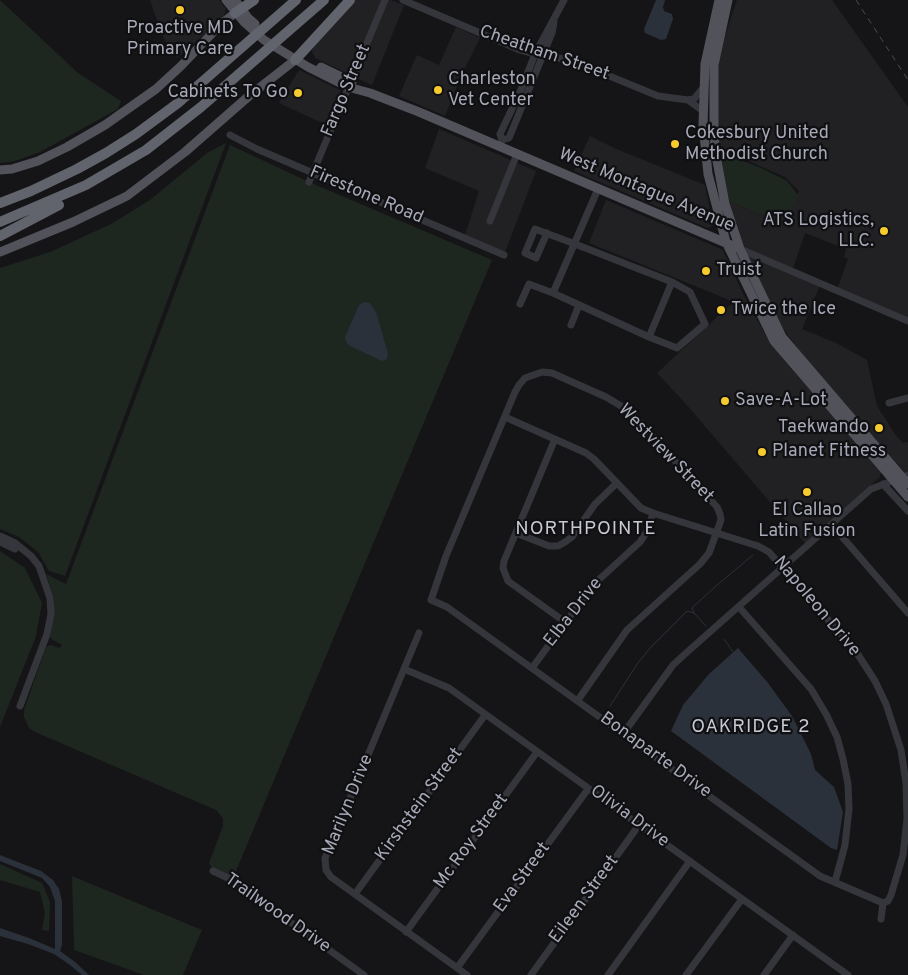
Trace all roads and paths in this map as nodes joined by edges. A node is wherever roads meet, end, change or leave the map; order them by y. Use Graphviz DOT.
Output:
graph roads {
  1 [pos="226,0"];
  2 [pos="254,0"];
  3 [pos="296,0"];
  4 [pos="324,0"];
  5 [pos="350,0"];
  6 [pos="385,0"];
  7 [pos="403,0"];
  8 [pos="564,0"];
  9 [pos="719,0"];
  10 [pos="728,0"];
  11 [pos="237,7"];
  12 [pos="539,55"];
  13 [pos="297,58"];
  14 [pos="350,84"];
  15 [pos="703,88"];
  16 [pos="688,100"];
  17 [pos="703,110"];
  18 [pos="230,135"];
  19 [pos="501,143"];
  20 [pos="152,145"];
  21 [pos="518,154"];
  22 [pos="0,170"];
  23 [pos="312,172"];
  24 [pos="309,182"];
  25 [pos="598,189"];
  26 [pos="0,203"];
  27 [pos="490,221"];
  28 [pos="0,222"];
  29 [pos="547,233"];
  30 [pos="0,236"];
  31 [pos="726,242"];
  32 [pos="575,244"];
  33 [pos="740,249"];
  34 [pos="0,252"];
  35 [pos="504,255"];
  36 [pos="672,282"];
  37 [pos="552,293"];
  38 [pos="520,304"];
  39 [pos="579,305"];
  40 [pos="908,321"];
  41 [pos="571,325"];
  42 [pos="649,337"];
  43 [pos="908,398"];
  44 [pos="888,403"];
  45 [pos="505,417"];
  46 [pos="555,438"];
  47 [pos="903,479"];
  48 [pos="617,483"];
  49 [pos="883,484"];
  50 [pos="908,498"];
  51 [pos="908,512"];
  52 [pos="653,513"];
  53 [pos="832,525"];
  54 [pos="516,533"];
  55 [pos="717,533"];
  56 [pos="0,536"];
  57 [pos="0,542"];
  58 [pos="38,568"];
  59 [pos="783,568"];
  60 [pos="431,600"];
  61 [pos="740,607"];
  62 [pos="908,614"];
  63 [pos="565,622"];
  64 [pos="419,633"];
  65 [pos="532,668"];
  66 [pos="404,669"];
  67 [pos="578,700"];
  68 [pos="20,706"];
  69 [pos="485,715"];
  70 [pos="623,734"];
  71 [pos="905,749"];
  72 [pos="538,752"];
  73 [pos="588,788"];
  74 [pos="639,825"];
  75 [pos="690,861"];
  76 [pos="213,871"];
  77 [pos="835,882"];
  78 [pos="355,894"];
  79 [pos="742,899"];
  80 [pos="884,903"];
  81 [pos="881,919"];
  82 [pos="406,932"];
  83 [pos="793,935"];
  84 [pos="457,968"];
  85 [pos="844,974"];
  86 [pos="364,975"];
  87 [pos="467,975"];
  88 [pos="531,975"];
  89 [pos="608,975"];
  90 [pos="686,975"];
  91 [pos="764,975"];
  1 -- 11 [label="main road, West Montague Avenue"];
  2 -- 11 [label="highway"];
  3 -- 26 [label="highway"];
  4 -- 20 [label="highway"];
  5 -- 13 [label="highway"];
  6 -- 14 [label="street, Fargo Street"];
  7 -- 12 [label="street, Cheatham Street"];
  8 -- 12 [label="street"];
  9 -- 15 [label="main road"];
  10 -- 33 [label="main road"];
  11 -- 13 [label="main road, West Montague Avenue"];
  11 -- 22 [label="main road"];
  12 -- 16 [label="street, Cheatham Street"];
  12 -- 19 [label="street"];
  13 -- 14 [label="main road, West Montague Avenue"];
  13 -- 34 [label="main road"];
  14 -- 19 [label="main road, West Montague Avenue"];
  14 -- 23 [label="street, Fargo Street"];
  15 -- 16 [label="street"];
  15 -- 17 [label="main road"];
  16 -- 17 [label="street, Cheatham Street"];
  17 -- 31 [label="main road"];
  18 -- 23 [label="street, Firestone Road"];
  19 -- 21 [label="main road, West Montague Avenue"];
  20 -- 28 [label="highway"];
  20 -- 30 [label="highway"];
  21 -- 25 [label="main road, West Montague Avenue"];
  21 -- 27 [label="street"];
  23 -- 24 [label="street, Fargo Street"];
  23 -- 35 [label="street, Firestone Road"];
  25 -- 31 [label="main road, West Montague Avenue"];
  25 -- 32 [label="street"];
  29 -- 32 [label="street"];
  31 -- 33 [label="main road, West Montague Avenue"];
  31 -- 47 [label="main road"];
  32 -- 36 [label="street"];
  32 -- 37 [label="street"];
  33 -- 40 [label="street, West Montague Avenue"];
  33 -- 47 [label="main road"];
  36 -- 42 [label="street"];
  36 -- 42 [label="street"];
  37 -- 38 [label="street"];
  37 -- 39 [label="street"];
  39 -- 41 [label="street"];
  39 -- 42 [label="street"];
  43 -- 44 [label="street"];
  45 -- 46 [label="street, Napoleon Drive"];
  45 -- 55 [label="street, Westview Street"];
  45 -- 60 [label="street, Westview Street"];
  46 -- 48 [label="street, Napoleon Drive"];
  46 -- 54 [label="street"];
  47 -- 49 [label="street"];
  47 -- 50 [label="main road"];
  48 -- 52 [label="street, Napoleon Drive"];
  48 -- 54 [label="street"];
  49 -- 51 [label="street"];
  49 -- 53 [label="street"];
  52 -- 55 [label="street, Napoleon Drive"];
  52 -- 63 [label="street, Elba Drive"];
  53 -- 59 [label="street"];
  53 -- 62 [label="street"];
  54 -- 63 [label="street"];
  55 -- 59 [label="street, Napoleon Drive"];
  55 -- 67 [label="street, Westview Street"];
  56 -- 58 [label="street"];
  57 -- 58 [label="street"];
  58 -- 68 [label="street"];
  59 -- 61 [label="street"];
  59 -- 71 [label="street, Napoleon Drive"];
  60 -- 65 [label="street, Bonaparte Drive"];
  61 -- 70 [label="street"];
  61 -- 77 [label="street"];
  63 -- 65 [label="street, Elba Drive"];
  64 -- 66 [label="street, Marilyn Drive"];
  65 -- 67 [label="street, Bonaparte Drive"];
  66 -- 69 [label="street, Olivia Drive"];
  66 -- 78 [label="street, Marilyn Drive"];
  67 -- 70 [label="street, Bonaparte Drive"];
  69 -- 72 [label="street, Olivia Drive"];
  69 -- 78 [label="street, Kirshstein Street"];
  70 -- 77 [label="street, Bonaparte Drive"];
  71 -- 80 [label="street, Napoleon Drive"];
  72 -- 73 [label="street, Olivia Drive"];
  72 -- 82 [label="street, Mc Roy Street"];
  73 -- 74 [label="street, Olivia Drive"];
  73 -- 84 [label="street, Eva Street"];
  74 -- 75 [label="street, Olivia Drive"];
  74 -- 88 [label="street, Eileen Street"];
  75 -- 79 [label="street, Olivia Drive"];
  75 -- 89 [label="street"];
  76 -- 86 [label="street, Trailwood Drive"];
  77 -- 80 [label="street, Bonaparte Drive"];
  78 -- 82 [label="street, Marilyn Drive"];
  79 -- 83 [label="street, Olivia Drive"];
  79 -- 90 [label="street"];
  80 -- 81 [label="street, Napoleon Drive"];
  82 -- 84 [label="street, Marilyn Drive"];
  83 -- 85 [label="street, Olivia Drive"];
  83 -- 91 [label="street"];
  84 -- 87 [label="street, Marilyn Drive"];
}
